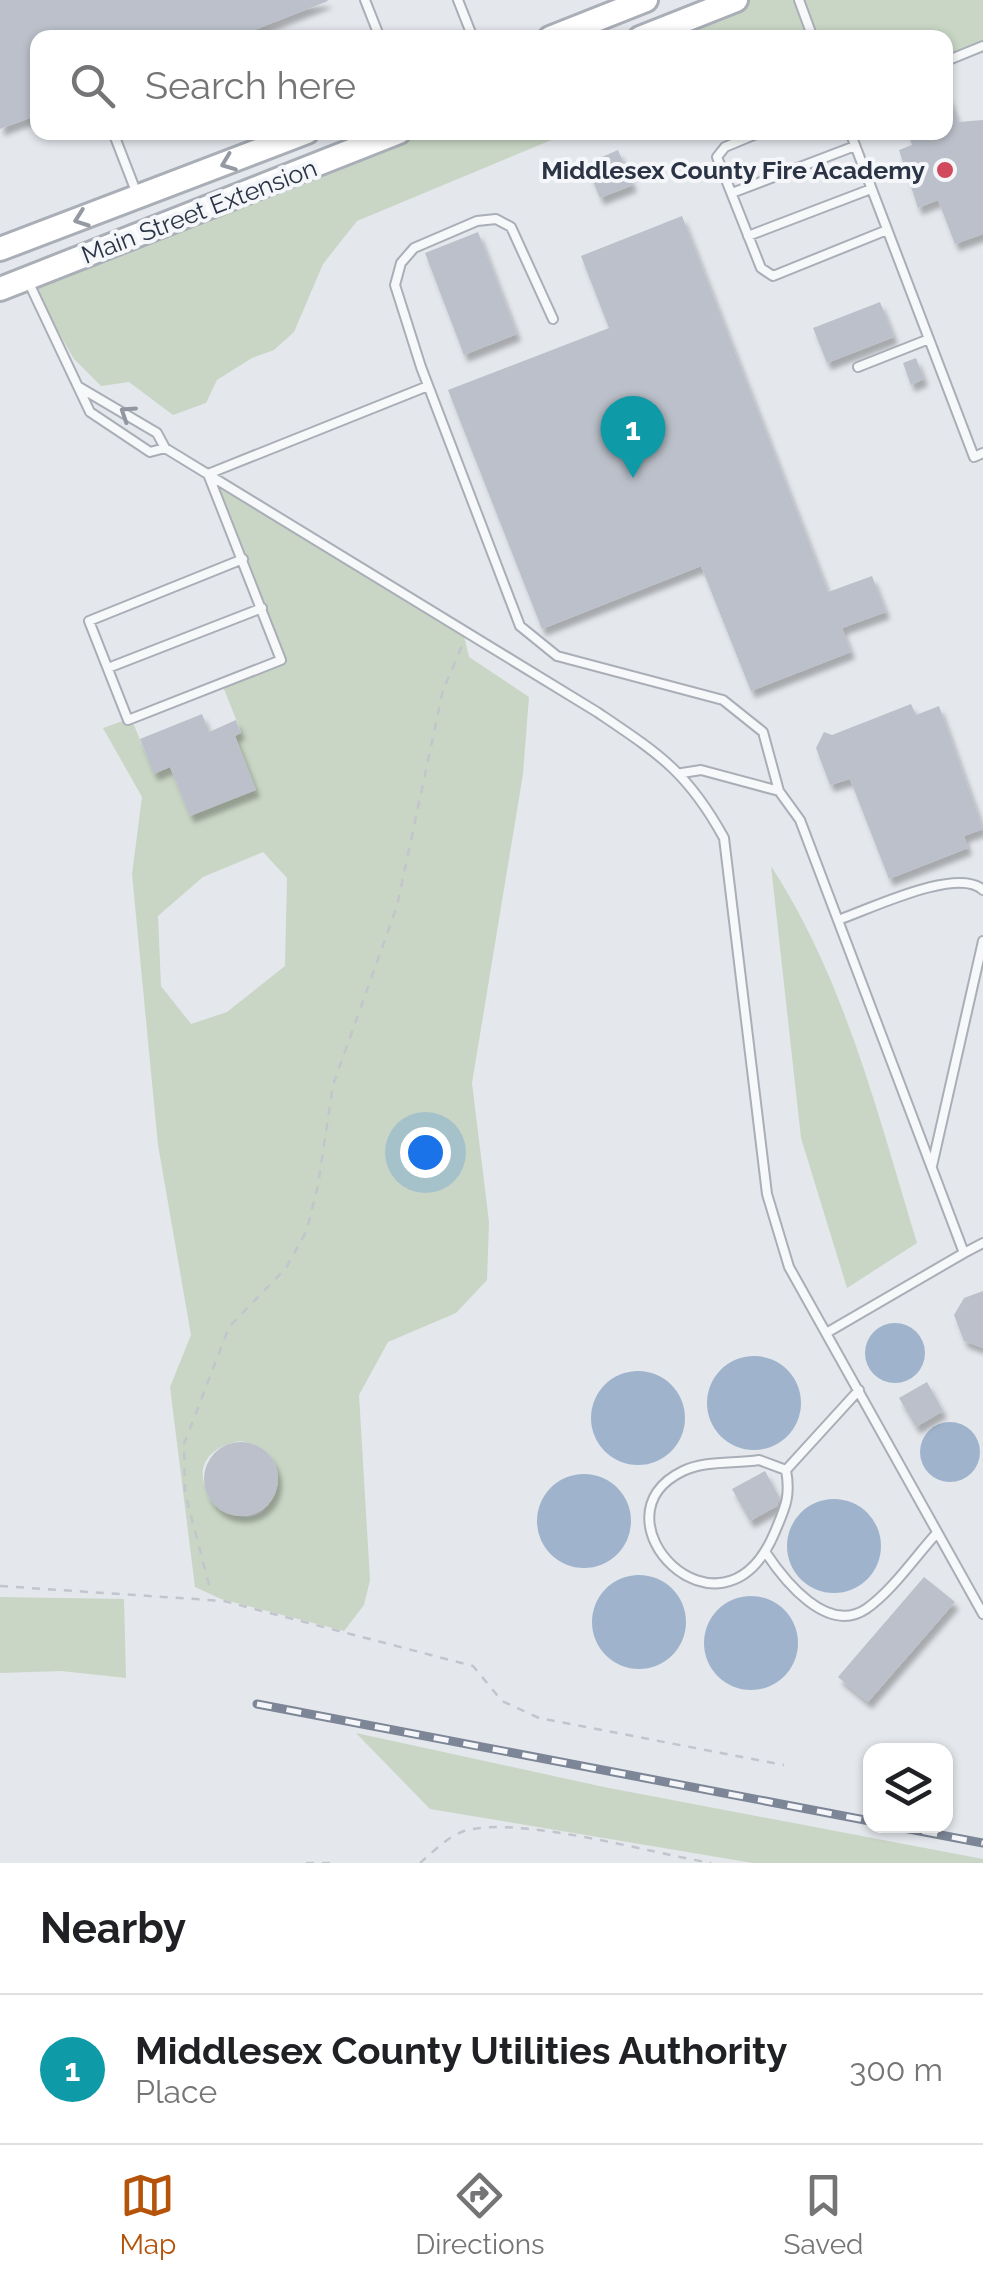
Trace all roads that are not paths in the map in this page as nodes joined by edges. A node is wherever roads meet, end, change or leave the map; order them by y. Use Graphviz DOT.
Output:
graph roads {
  1 [pos="365,0"];
  2 [pos="458,0"];
  3 [pos="646,0"];
  4 [pos="736,0"];
  5 [pos="798,0"];
  6 [pos="377,30"];
  7 [pos="470,30"];
  8 [pos="570,30"];
  9 [pos="660,30"];
  10 [pos="810,30"];
  11 [pos="983,46"];
  12 [pos="953,58"];
  13 [pos="117,140"];
  14 [pos="287,140"];
  15 [pos="379,140"];
  16 [pos="742,140"];
  17 [pos="853,140"];
  18 [pos="855,146"];
  19 [pos="872,188"];
  20 [pos="732,193"];
  21 [pos="138,198"];
  22 [pos="887,230"];
  23 [pos="748,236"];
  24 [pos="7,247"];
  25 [pos="27,278"];
  26 [pos="0,289"];
  27 [pos="553,320"];
  28 [pos="930,340"];
  29 [pos="858,367"];
  30 [pos="428,386"];
  31 [pos="79,388"];
  32 [pos="164,448"];
  33 [pos="979,455"];
  34 [pos="208,474"];
  35 [pos="243,559"];
  36 [pos="262,608"];
  37 [pos="108,668"];
  38 [pos="682,773"];
  39 [pos="779,792"];
  40 [pos="983,890"];
  41 [pos="838,920"];
  42 [pos="983,941"];
  43 [pos="932,1166"];
  44 [pos="983,1243"];
  45 [pos="964,1253"];
  46 [pos="828,1332"];
  47 [pos="859,1390"];
  48 [pos="786,1470"];
  49 [pos="936,1534"];
  50 [pos="766,1553"];
  51 [pos="983,1614"];
  1 -- 6 [label="lane"];
  2 -- 7 [label="lane"];
  3 -- 8 [label="main road"];
  4 -- 9 [label="main road"];
  5 -- 10 [label="lane"];
  11 -- 12 [label="lane"];
  13 -- 21 [label="lane"];
  14 -- 21 [label="main road, Main Street Extension, one-way"];
  15 -- 25 [label="main road, Main Street Extension"];
  16 -- 20 [label="lane"];
  17 -- 18 [label="lane"];
  18 -- 19 [label="lane"];
  18 -- 20 [label="lane"];
  19 -- 22 [label="lane"];
  19 -- 23 [label="lane"];
  20 -- 23 [label="lane"];
  21 -- 24 [label="main road, Main Street Extension, one-way"];
  22 -- 23 [label="lane"];
  22 -- 28 [label="lane"];
  24 -- 25 [label="main road"];
  25 -- 26 [label="main road, Main Street Extension"];
  25 -- 31 [label="lane"];
  27 -- 30 [label="lane"];
  28 -- 29 [label="lane"];
  28 -- 33 [label="lane"];
  30 -- 34 [label="lane"];
  30 -- 39 [label="lane"];
  32 -- 31 [label="lane, one-way"];
  31 -- 32 [label="lane"];
  32 -- 34 [label="lane"];
  34 -- 35 [label="lane"];
  34 -- 38 [label="lane"];
  35 -- 36 [label="lane"];
  35 -- 37 [label="lane"];
  36 -- 37 [label="lane"];
  36 -- 37 [label="lane"];
  38 -- 39 [label="lane"];
  38 -- 46 [label="lane"];
  39 -- 41 [label="lane"];
  40 -- 41 [label="lane"];
  41 -- 43 [label="lane"];
  42 -- 43 [label="lane"];
  43 -- 45 [label="lane"];
  44 -- 45 [label="lane"];
  45 -- 46 [label="lane"];
  46 -- 47 [label="lane"];
  47 -- 48 [label="lane"];
  47 -- 49 [label="lane"];
  48 -- 50 [label="lane"];
  48 -- 50 [label="lane"];
  49 -- 50 [label="lane"];
  49 -- 51 [label="lane"];
}
